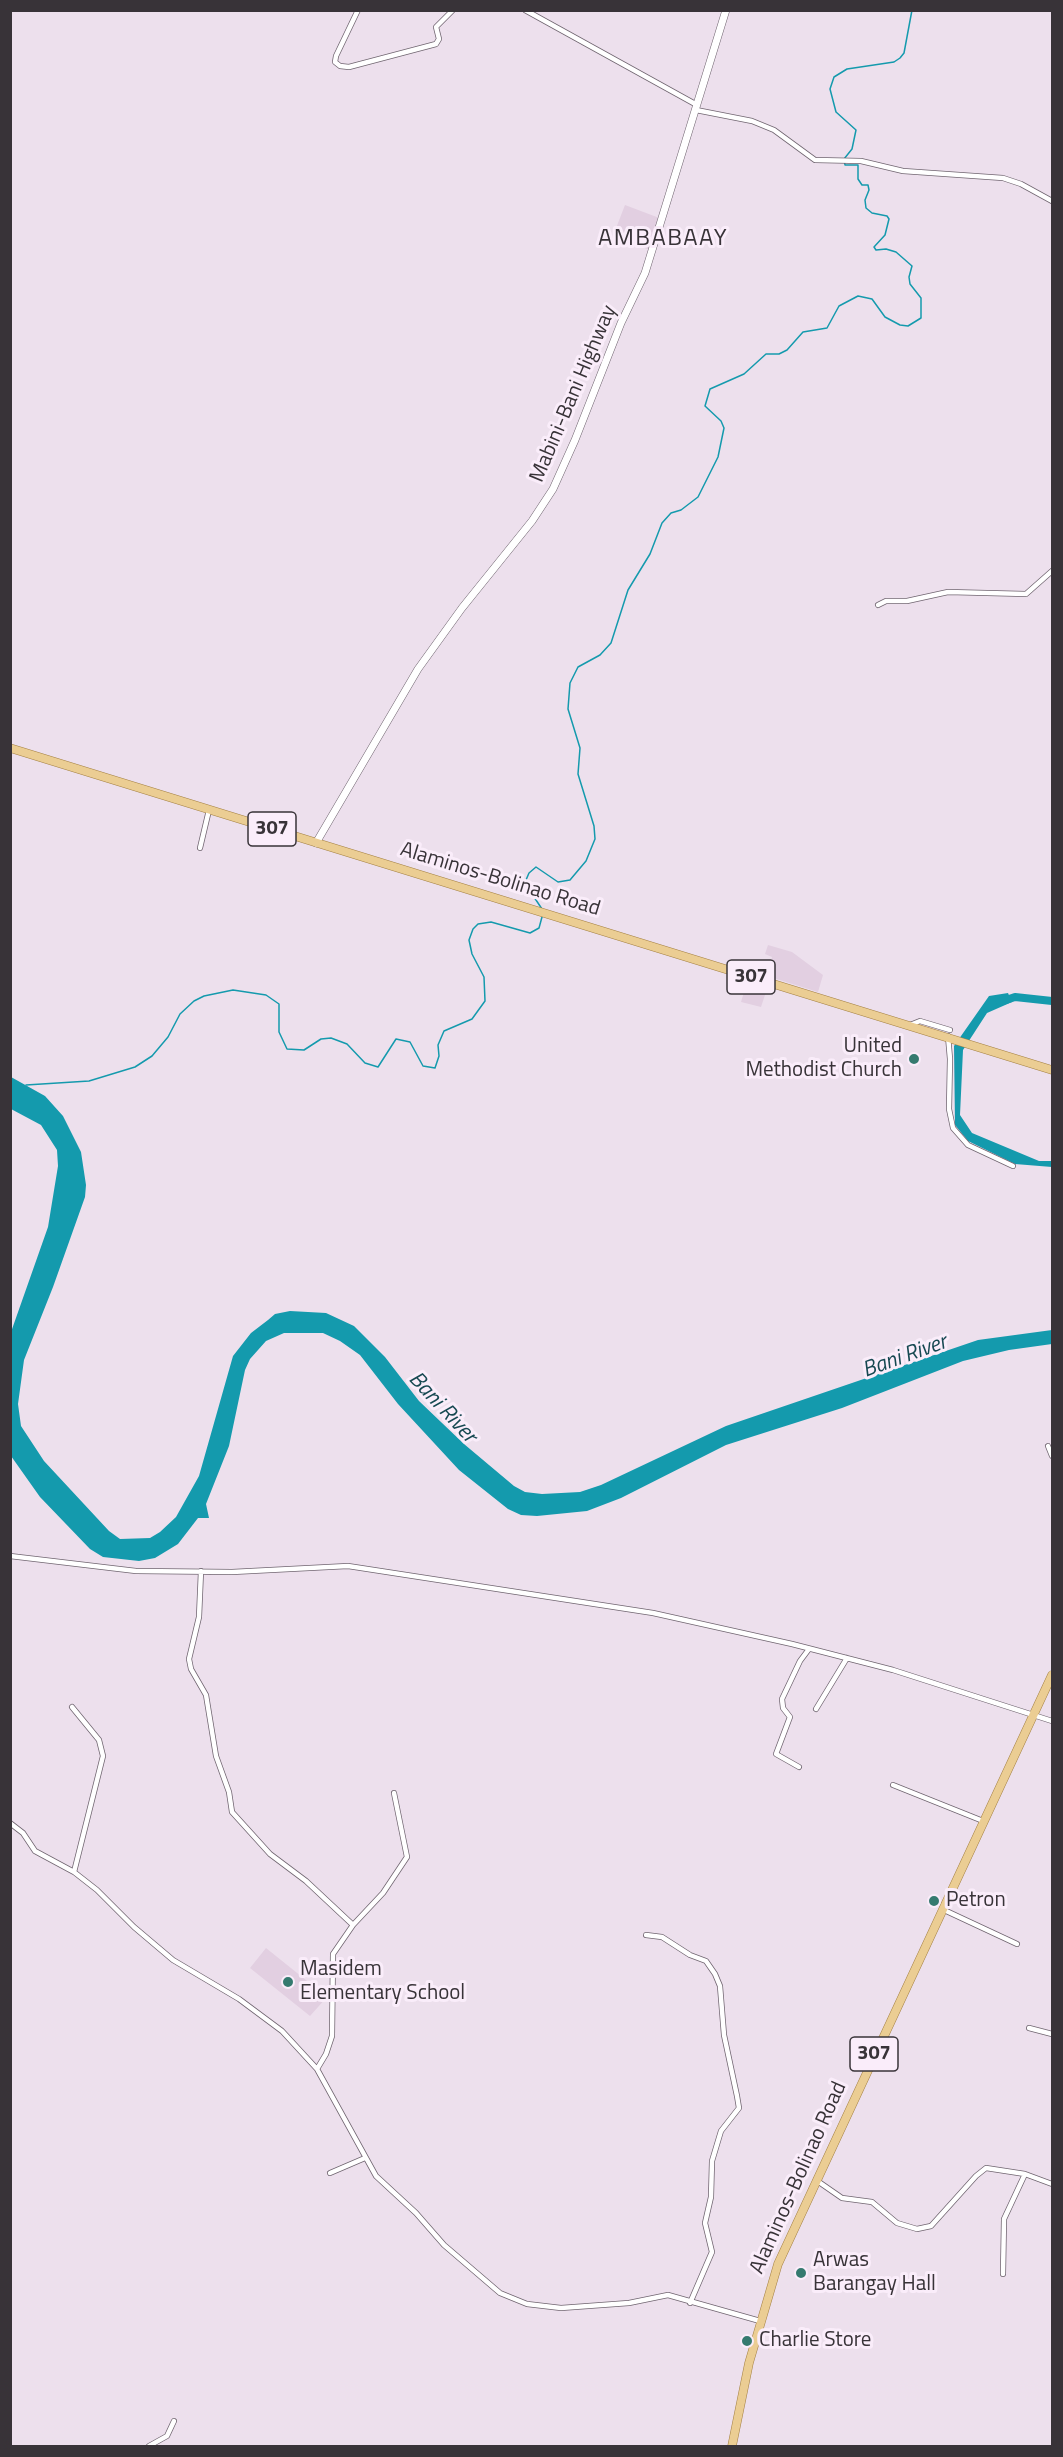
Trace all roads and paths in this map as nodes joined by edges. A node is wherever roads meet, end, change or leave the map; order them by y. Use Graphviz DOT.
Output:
graph roads {
  1 [pos="358,10"];
  2 [pos="453,10"];
  3 [pos="525,10"];
  4 [pos="726,10"];
  5 [pos="696,107"];
  6 [pos="1053,201"];
  7 [pos="1053,571"];
  8 [pos="878,605"];
  9 [pos="10,748"];
  10 [pos="209,809"];
  11 [pos="316,843"];
  12 [pos="200,848"];
  13 [pos="950,1034"];
  14 [pos="1053,1070"];
  15 [pos="1013,1166"];
  16 [pos="1048,1446"];
  17 [pos="1053,1456"];
  18 [pos="10,1556"];
  19 [pos="201,1570"];
  20 [pos="809,1649"];
  21 [pos="847,1658"];
  22 [pos="1053,1675"];
  23 [pos="72,1707"];
  24 [pos="816,1709"];
  25 [pos="1034,1715"];
  26 [pos="1053,1721"];
  27 [pos="799,1767"];
  28 [pos="893,1785"];
  29 [pos="394,1793"];
  30 [pos="983,1821"];
  31 [pos="10,1823"];
  32 [pos="74,1872"];
  33 [pos="942,1909"];
  34 [pos="353,1925"];
  35 [pos="646,1935"];
  36 [pos="1017,1944"];
  37 [pos="1029,2028"];
  38 [pos="1053,2034"];
  39 [pos="317,2069"];
  40 [pos="365,2158"];
  41 [pos="330,2173"];
  42 [pos="1024,2174"];
  43 [pos="816,2180"];
  44 [pos="1053,2184"];
  45 [pos="1003,2274"];
  46 [pos="690,2303"];
  47 [pos="760,2321"];
  48 [pos="174,2421"];
  49 [pos="149,2446"];
  50 [pos="732,2446"];
  1 -- 2 [label="street"];
  3 -- 5 [label="street"];
  4 -- 5 [label="main road, Mabini-Bani Highway"];
  5 -- 6 [label="street"];
  5 -- 11 [label="main road, Mabini-Bani Highway"];
  7 -- 8 [label="street"];
  9 -- 10 [label="main road, Alaminos-Bolinao Road / 307"];
  10 -- 11 [label="main road, Alaminos-Bolinao Road / 307"];
  10 -- 12 [label="street"];
  11 -- 13 [label="main road, Alaminos-Bolinao Road / 307"];
  13 -- 14 [label="main road, Alaminos-Bolinao Road / 307"];
  13 -- 15 [label="street"];
  16 -- 17 [label="street"];
  18 -- 19 [label="street"];
  19 -- 20 [label="street"];
  19 -- 34 [label="street"];
  20 -- 21 [label="street"];
  20 -- 27 [label="street"];
  21 -- 24 [label="street"];
  21 -- 25 [label="street"];
  22 -- 25 [label="main road, Alaminos-Bolinao Road / 307"];
  23 -- 32 [label="street"];
  25 -- 26 [label="street"];
  25 -- 30 [label="main road, Alaminos-Bolinao Road / 307"];
  28 -- 30 [label="street"];
  29 -- 34 [label="street"];
  30 -- 33 [label="main road, Alaminos-Bolinao Road / 307"];
  31 -- 32 [label="street"];
  32 -- 39 [label="street"];
  33 -- 36 [label="street"];
  33 -- 43 [label="main road, Alaminos-Bolinao Road / 307"];
  34 -- 39 [label="street"];
  35 -- 46 [label="street"];
  37 -- 38 [label="street"];
  39 -- 40 [label="street"];
  40 -- 41 [label="street"];
  40 -- 46 [label="street"];
  42 -- 43 [label="street"];
  42 -- 44 [label="street"];
  42 -- 45 [label="street"];
  43 -- 47 [label="main road, Alaminos-Bolinao Road / 307"];
  46 -- 47 [label="street"];
  47 -- 50 [label="main road, Alaminos-Bolinao Road / 307"];
  48 -- 49 [label="street"];
}
